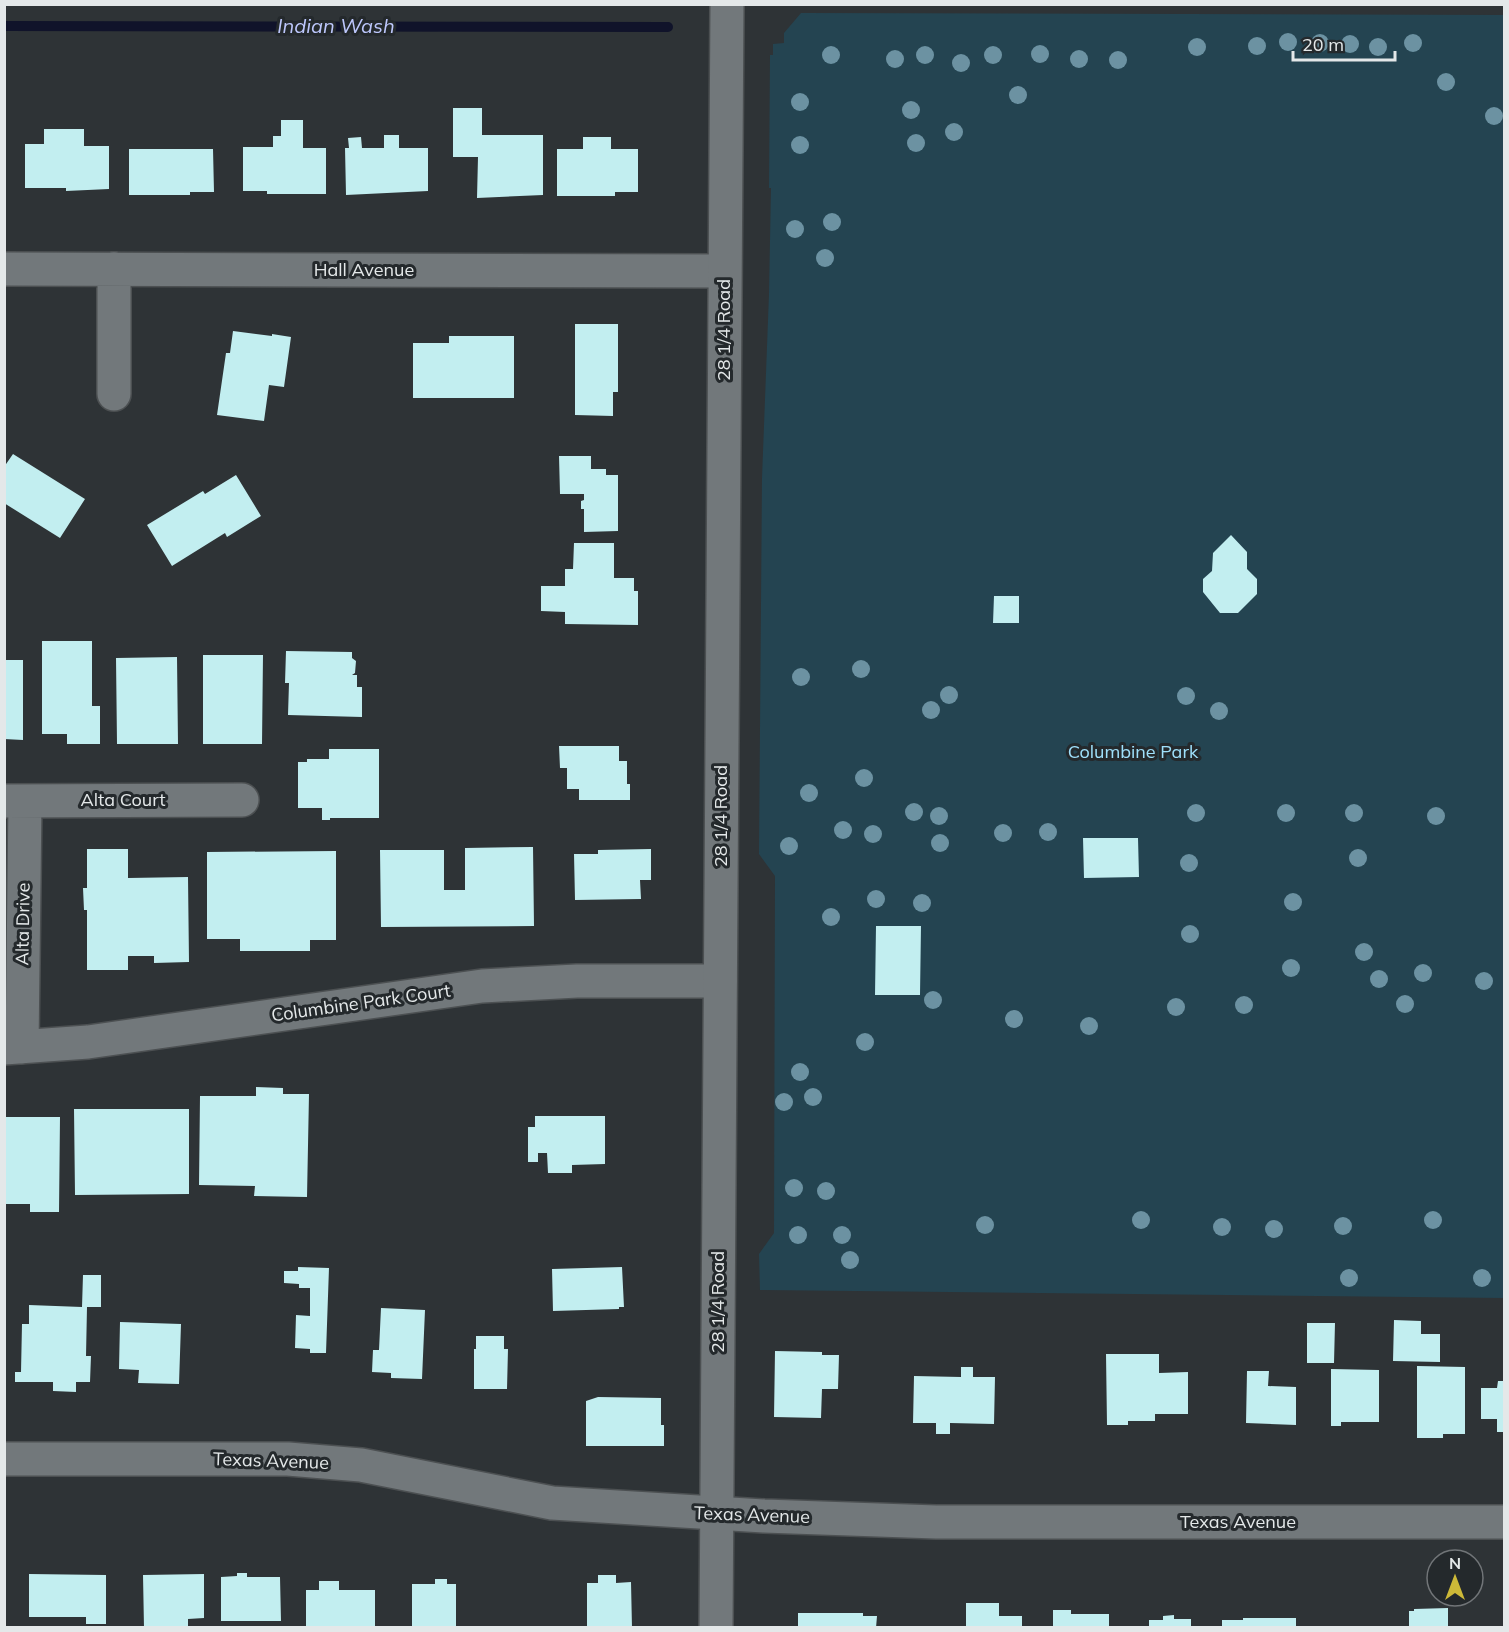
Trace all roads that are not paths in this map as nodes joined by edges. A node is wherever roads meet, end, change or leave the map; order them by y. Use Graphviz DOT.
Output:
graph roads {
  1 [pos="728,4"];
  2 [pos="4,268"];
  3 [pos="114,269"];
  4 [pos="724,271"];
  5 [pos="114,394"];
  6 [pos="242,800"];
  7 [pos="15,801"];
  8 [pos="720,981"];
  9 [pos="13,1048"];
  10 [pos="4,1459"];
  11 [pos="717,1514"];
  12 [pos="1504,1522"];
  13 [pos="716,1628"];
  1 -- 4 [label="street, 28 1/4 Road"];
  2 -- 3 [label="street, Hall Avenue"];
  3 -- 4 [label="street, Hall Avenue"];
  3 -- 5 [label="street"];
  4 -- 8 [label="street, 28 1/4 Road"];
  6 -- 7 [label="street, Alta Court"];
  7 -- 9 [label="street, Alta Drive"];
  8 -- 9 [label="street, Columbine Park Court"];
  8 -- 11 [label="street, 28 1/4 Road"];
  10 -- 11 [label="street, Texas Avenue"];
  11 -- 12 [label="street, Texas Avenue"];
  11 -- 13 [label="street, 28 1/4 Road"];
}
